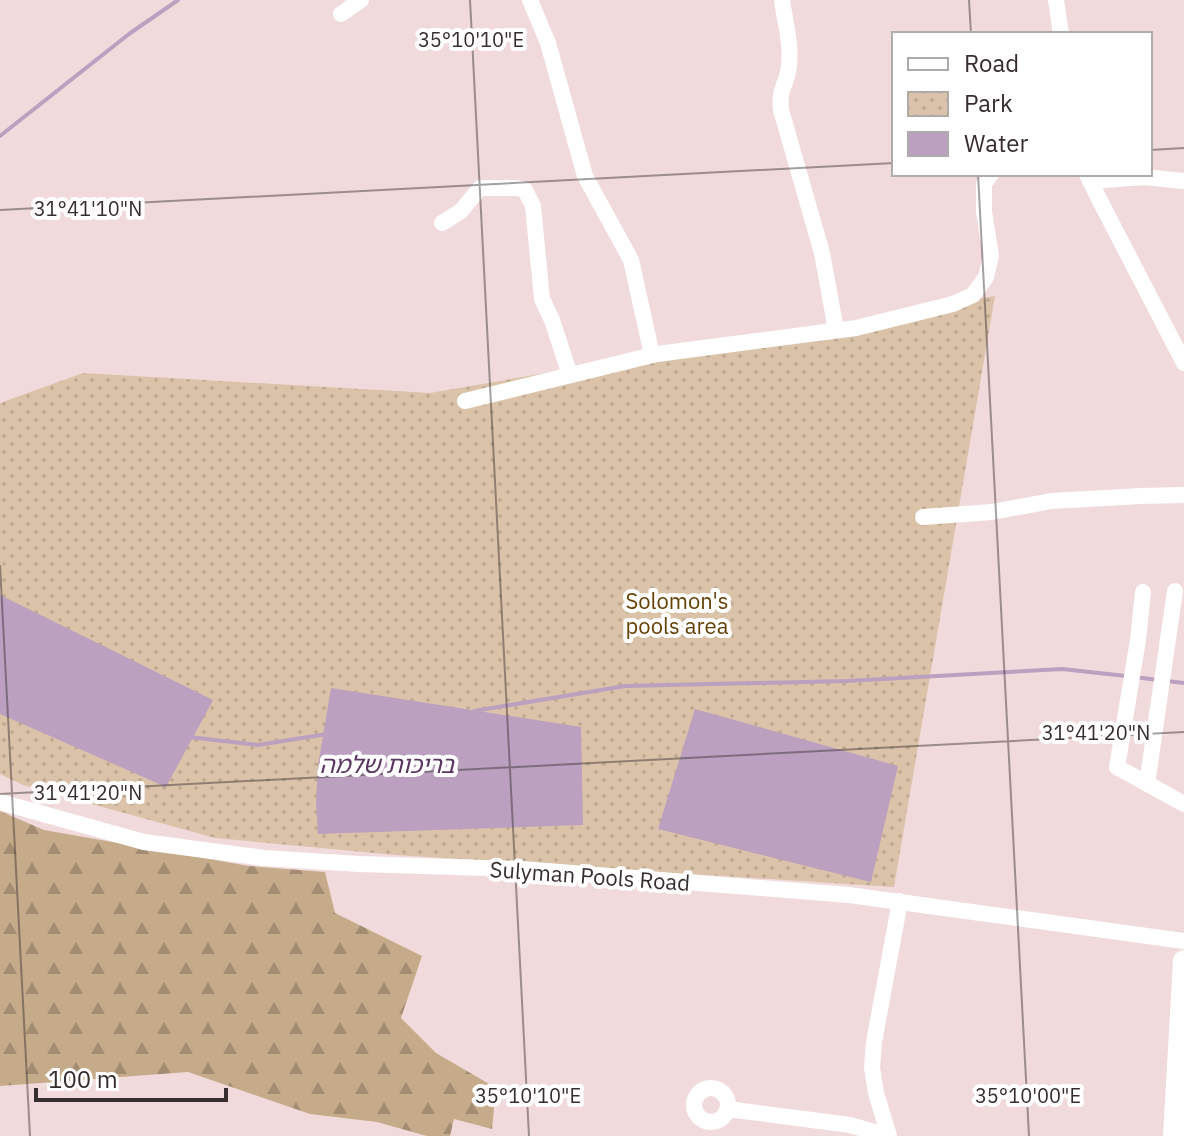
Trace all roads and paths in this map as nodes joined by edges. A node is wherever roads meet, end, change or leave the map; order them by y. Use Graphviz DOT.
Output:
graph roads {
  1 [pos="361,0"];
  2 [pos="530,0"];
  3 [pos="782,0"];
  4 [pos="1056,0"];
  5 [pos="341,14"];
  6 [pos="1061,32"];
  7 [pos="990,176"];
  8 [pos="1089,177"];
  9 [pos="1184,181"];
  10 [pos="442,223"];
  11 [pos="836,330"];
  12 [pos="652,355"];
  13 [pos="1184,363"];
  14 [pos="570,375"];
  15 [pos="465,401"];
  16 [pos="1184,495"];
  17 [pos="923,517"];
  18 [pos="1175,591"];
  19 [pos="1172,613"];
  20 [pos="1147,784"];
  21 [pos="0,802"];
  22 [pos="1184,804"];
  23 [pos="900,901"];
  24 [pos="1184,941"];
  25 [pos="1184,961"];
  26 [pos="1181,1063"];
  27 [pos="728,1109"];
  28 [pos="888,1136"];
  29 [pos="1174,1136"];
  1 -- 5 [label="street"];
  2 -- 12 [label="street"];
  3 -- 11 [label="street"];
  4 -- 6 [label="street"];
  7 -- 11 [label="street"];
  8 -- 9 [label="street"];
  8 -- 13 [label="street"];
  10 -- 14 [label="street"];
  11 -- 12 [label="street"];
  12 -- 14 [label="street"];
  14 -- 15 [label="street"];
  16 -- 17 [label="street"];
  18 -- 19 [label="street"];
  19 -- 20 [label="street"];
  19 -- 20 [label="street"];
  20 -- 22 [label="street"];
  21 -- 23 [label="street, Sulyman Pools Road"];
  23 -- 24 [label="street, Sulyman Pools Road"];
  23 -- 28 [label="street"];
  25 -- 26 [label="main road"];
  26 -- 29 [label="main road"];
  27 -- 28 [label="street"];
}
